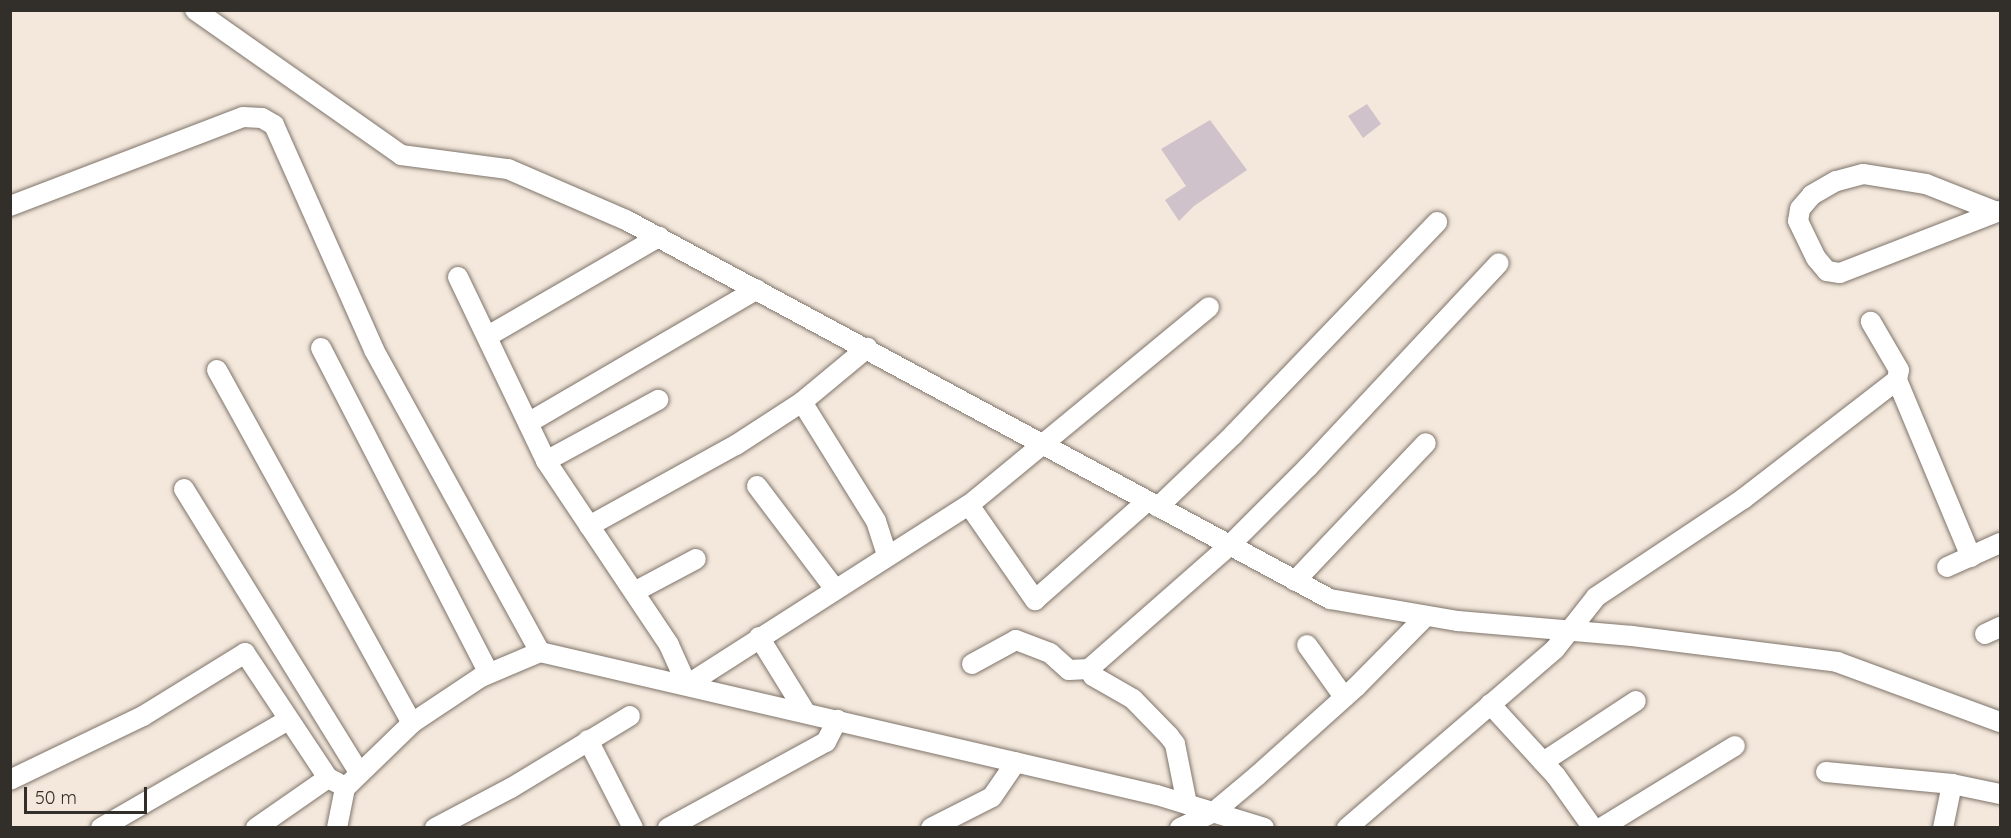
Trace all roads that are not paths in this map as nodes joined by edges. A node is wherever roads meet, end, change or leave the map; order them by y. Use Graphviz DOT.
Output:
graph roads {
  1 [pos="195,10"];
  2 [pos="10,206"];
  3 [pos="1999,211"];
  4 [pos="1437,222"];
  5 [pos="659,237"];
  6 [pos="1499,263"];
  7 [pos="459,277"];
  8 [pos="757,289"];
  9 [pos="1209,307"];
  10 [pos="1871,322"];
  11 [pos="489,336"];
  12 [pos="321,348"];
  13 [pos="867,348"];
  14 [pos="217,370"];
  15 [pos="1897,380"];
  16 [pos="658,400"];
  17 [pos="802,402"];
  18 [pos="528,423"];
  19 [pos="1426,443"];
  20 [pos="1042,445"];
  21 [pos="546,461"];
  22 [pos="757,486"];
  23 [pos="184,489"];
  24 [pos="1152,504"];
  25 [pos="969,506"];
  26 [pos="589,526"];
  27 [pos="2001,543"];
  28 [pos="1228,546"];
  29 [pos="887,555"];
  30 [pos="1971,556"];
  31 [pos="696,559"];
  32 [pos="1947,567"];
  33 [pos="1296,580"];
  34 [pos="835,589"];
  35 [pos="634,591"];
  36 [pos="1425,617"];
  37 [pos="1570,630"];
  38 [pos="759,637"];
  39 [pos="1307,645"];
  40 [pos="540,652"];
  41 [pos="972,664"];
  42 [pos="1089,669"];
  43 [pos="489,673"];
  44 [pos="687,685"];
  45 [pos="1344,697"];
  46 [pos="1636,701"];
  47 [pos="1490,704"];
  48 [pos="806,713"];
  49 [pos="630,716"];
  50 [pos="1998,717"];
  51 [pos="288,720"];
  52 [pos="837,720"];
  53 [pos="412,723"];
  54 [pos="588,740"];
  55 [pos="1735,746"];
  56 [pos="1016,762"];
  57 [pos="1543,762"];
  58 [pos="359,772"];
  59 [pos="1826,772"];
  60 [pos="328,778"];
  61 [pos="10,780"];
  62 [pos="1952,784"];
  63 [pos="345,788"];
  64 [pos="2001,794"];
  65 [pos="1187,804"];
  66 [pos="1214,812"];
  67 [pos="343,825"];
  68 [pos="101,828"];
  69 [pos="256,828"];
  70 [pos="435,828"];
  71 [pos="633,828"];
  72 [pos="668,828"];
  73 [pos="931,828"];
  74 [pos="1180,828"];
  75 [pos="1264,828"];
  76 [pos="1347,828"];
  77 [pos="1593,828"];
  78 [pos="1601,828"];
  79 [pos="1943,828"];
  1 -- 5 [label="street"];
  2 -- 40 [label="street"];
  3 -- 3 [label="street"];
  4 -- 24 [label="street"];
  5 -- 8 [label="street"];
  5 -- 11 [label="street"];
  6 -- 28 [label="street"];
  7 -- 11 [label="street"];
  8 -- 13 [label="street"];
  8 -- 18 [label="street"];
  9 -- 20 [label="street"];
  10 -- 15 [label="street"];
  11 -- 18 [label="street"];
  12 -- 43 [label="street"];
  13 -- 17 [label="street"];
  13 -- 20 [label="street"];
  14 -- 53 [label="street"];
  15 -- 30 [label="street"];
  15 -- 37 [label="street"];
  16 -- 21 [label="street"];
  17 -- 26 [label="street"];
  17 -- 29 [label="street"];
  18 -- 21 [label="street"];
  19 -- 33 [label="street"];
  20 -- 24 [label="street"];
  20 -- 25 [label="street"];
  21 -- 26 [label="street"];
  22 -- 34 [label="street"];
  23 -- 58 [label="street"];
  24 -- 25 [label="street"];
  24 -- 28 [label="street"];
  25 -- 29 [label="street"];
  26 -- 35 [label="street"];
  27 -- 30 [label="street"];
  28 -- 33 [label="street"];
  28 -- 42 [label="street"];
  29 -- 34 [label="street"];
  30 -- 32 [label="street"];
  31 -- 35 [label="street"];
  33 -- 36 [label="street"];
  34 -- 38 [label="street"];
  35 -- 44 [label="street"];
  36 -- 37 [label="street"];
  36 -- 45 [label="street"];
  37 -- 47 [label="street"];
  37 -- 50 [label="street"];
  38 -- 44 [label="street"];
  38 -- 48 [label="street"];
  39 -- 45 [label="street"];
  40 -- 43 [label="street"];
  40 -- 44 [label="street"];
  41 -- 42 [label="street"];
  42 -- 65 [label="street"];
  43 -- 53 [label="street"];
  44 -- 48 [label="street"];
  45 -- 66 [label="street"];
  46 -- 57 [label="street"];
  47 -- 57 [label="street"];
  47 -- 76 [label="street"];
  48 -- 52 [label="street"];
  49 -- 54 [label="street"];
  51 -- 60 [label="street"];
  51 -- 61 [label="street"];
  51 -- 68 [label="street"];
  52 -- 56 [label="street"];
  52 -- 72 [label="street"];
  53 -- 58 [label="street"];
  54 -- 70 [label="street"];
  54 -- 71 [label="street"];
  55 -- 78 [label="street"];
  56 -- 65 [label="street"];
  56 -- 73 [label="street"];
  57 -- 77 [label="street"];
  58 -- 63 [label="street"];
  59 -- 62 [label="street"];
  60 -- 63 [label="street"];
  60 -- 69 [label="street"];
  62 -- 64 [label="street"];
  62 -- 79 [label="street"];
  63 -- 67 [label="street"];
  65 -- 66 [label="street"];
  66 -- 74 [label="street"];
  66 -- 75 [label="street"];
}
